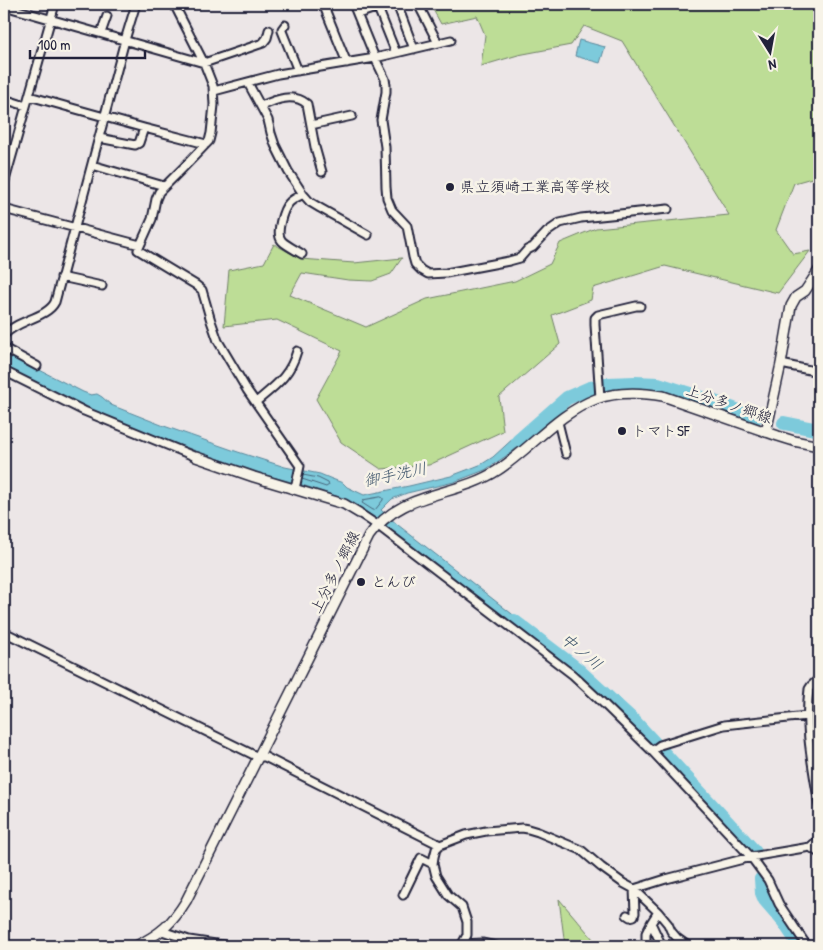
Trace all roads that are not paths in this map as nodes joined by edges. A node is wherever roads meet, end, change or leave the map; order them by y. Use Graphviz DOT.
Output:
graph roads {
  1 [pos="55,4"];
  2 [pos="136,4"];
  3 [pos="174,4"];
  4 [pos="323,4"];
  5 [pos="354,4"];
  6 [pos="387,4"];
  7 [pos="397,4"];
  8 [pos="418,4"];
  9 [pos="4,6"];
  10 [pos="378,8"];
  11 [pos="358,14"];
  12 [pos="107,16"];
  13 [pos="51,19"];
  14 [pos="285,26"];
  15 [pos="269,30"];
  16 [pos="101,33"];
  17 [pos="125,40"];
  18 [pos="452,40"];
  19 [pos="438,43"];
  20 [pos="414,49"];
  21 [pos="396,53"];
  22 [pos="375,58"];
  23 [pos="204,63"];
  24 [pos="347,63"];
  25 [pos="298,71"];
  26 [pos="248,83"];
  27 [pos="214,91"];
  28 [pos="30,96"];
  29 [pos="4,99"];
  30 [pos="26,106"];
  31 [pos="261,106"];
  32 [pos="104,116"];
  33 [pos="352,116"];
  34 [pos="311,125"];
  35 [pos="144,128"];
  36 [pos="99,138"];
  37 [pos="206,144"];
  38 [pos="92,165"];
  39 [pos="322,172"];
  40 [pos="4,184"];
  41 [pos="164,186"];
  42 [pos="302,194"];
  43 [pos="4,209"];
  44 [pos="668,209"];
  45 [pos="74,228"];
  46 [pos="368,235"];
  47 [pos="140,245"];
  48 [pos="302,254"];
  49 [pos="819,270"];
  50 [pos="61,277"];
  51 [pos="102,286"];
  52 [pos="640,306"];
  53 [pos="4,335"];
  54 [pos="4,348"];
  55 [pos="298,351"];
  56 [pos="781,364"];
  57 [pos="37,366"];
  58 [pos="4,371"];
  59 [pos="819,372"];
  60 [pos="600,394"];
  61 [pos="256,402"];
  62 [pos="558,422"];
  63 [pos="766,432"];
  64 [pos="819,446"];
  65 [pos="566,454"];
  66 [pos="196,457"];
  67 [pos="296,486"];
  68 [pos="359,513"];
  69 [pos="378,523"];
  70 [pos="4,632"];
  71 [pos="819,679"];
  72 [pos="807,716"];
  73 [pos="656,748"];
  74 [pos="258,757"];
  75 [pos="819,805"];
  76 [pos="819,838"];
  77 [pos="440,845"];
  78 [pos="810,847"];
  79 [pos="819,853"];
  80 [pos="751,857"];
  81 [pos="433,864"];
  82 [pos="634,889"];
  83 [pos="404,895"];
  84 [pos="658,912"];
  85 [pos="627,915"];
  86 [pos="651,924"];
  87 [pos="162,931"];
  88 [pos="180,938"];
  89 [pos="646,940"];
  90 [pos="462,945"];
  91 [pos="136,946"];
  92 [pos="177,946"];
  93 [pos="229,946"];
  94 [pos="496,946"];
  95 [pos="662,946"];
  96 [pos="688,946"];
  97 [pos="807,946"];
  1 -- 13 [label="street"];
  2 -- 17 [label="street"];
  3 -- 23 [label="street"];
  4 -- 24 [label="street"];
  5 -- 11 [label="street"];
  6 -- 10 [label="street"];
  7 -- 20 [label="street"];
  8 -- 19 [label="street"];
  9 -- 13 [label="street"];
  10 -- 11 [label="street"];
  10 -- 21 [label="street"];
  11 -- 22 [label="street"];
  12 -- 16 [label="street"];
  13 -- 16 [label="street"];
  13 -- 28 [label="street"];
  14 -- 25 [label="street"];
  15 -- 23 [label="street"];
  16 -- 17 [label="street"];
  17 -- 23 [label="street"];
  17 -- 32 [label="street"];
  18 -- 19 [label="street"];
  19 -- 20 [label="street"];
  20 -- 21 [label="street"];
  21 -- 22 [label="street"];
  22 -- 24 [label="street"];
  22 -- 44 [label="street"];
  23 -- 27 [label="street"];
  24 -- 25 [label="street"];
  25 -- 26 [label="street"];
  26 -- 27 [label="street"];
  26 -- 31 [label="street"];
  27 -- 37 [label="street"];
  28 -- 30 [label="street"];
  28 -- 32 [label="street"];
  29 -- 30 [label="street"];
  30 -- 40 [label="street"];
  31 -- 34 [label="street"];
  31 -- 42 [label="street"];
  32 -- 35 [label="street"];
  32 -- 36 [label="street"];
  33 -- 34 [label="street"];
  34 -- 39 [label="street"];
  35 -- 36 [label="street"];
  35 -- 37 [label="street"];
  36 -- 38 [label="street"];
  37 -- 41 [label="street"];
  38 -- 41 [label="street"];
  38 -- 45 [label="street"];
  41 -- 47 [label="street"];
  42 -- 46 [label="street"];
  42 -- 48 [label="street"];
  43 -- 45 [label="street"];
  45 -- 47 [label="street"];
  45 -- 50 [label="street"];
  47 -- 61 [label="street"];
  49 -- 56 [label="main road"];
  50 -- 51 [label="street"];
  50 -- 53 [label="street"];
  52 -- 60 [label="street"];
  54 -- 57 [label="street"];
  55 -- 61 [label="street"];
  56 -- 59 [label="street"];
  56 -- 63 [label="main road"];
  58 -- 66 [label="street"];
  60 -- 62 [label="main road, 上分多ノ郷線"];
  60 -- 63 [label="main road, 上分多ノ郷線"];
  61 -- 67 [label="street"];
  62 -- 65 [label="street"];
  62 -- 69 [label="main road, 上分多ノ郷線"];
  63 -- 64 [label="main road, 上分多ノ郷線"];
  66 -- 67 [label="main road"];
  67 -- 68 [label="main road"];
  68 -- 69 [label="street"];
  69 -- 73 [label="street"];
  69 -- 74 [label="main road, 上分多ノ郷線"];
  70 -- 74 [label="street"];
  71 -- 72 [label="street"];
  72 -- 73 [label="street"];
  72 -- 75 [label="street"];
  73 -- 80 [label="street"];
  74 -- 77 [label="street"];
  74 -- 87 [label="main road, 上分多ノ郷線"];
  76 -- 78 [label="street"];
  77 -- 81 [label="street"];
  77 -- 82 [label="street"];
  78 -- 79 [label="street"];
  78 -- 80 [label="street"];
  80 -- 82 [label="street"];
  80 -- 97 [label="street"];
  81 -- 83 [label="street"];
  81 -- 90 [label="street"];
  82 -- 84 [label="street"];
  82 -- 85 [label="street"];
  84 -- 86 [label="street"];
  84 -- 96 [label="street"];
  86 -- 89 [label="street"];
  86 -- 95 [label="street"];
  87 -- 88 [label="street"];
  87 -- 91 [label="main road, 上分多ノ郷線"];
  88 -- 92 [label="street"];
  88 -- 93 [label="street"];
  90 -- 94 [label="street"];
}
